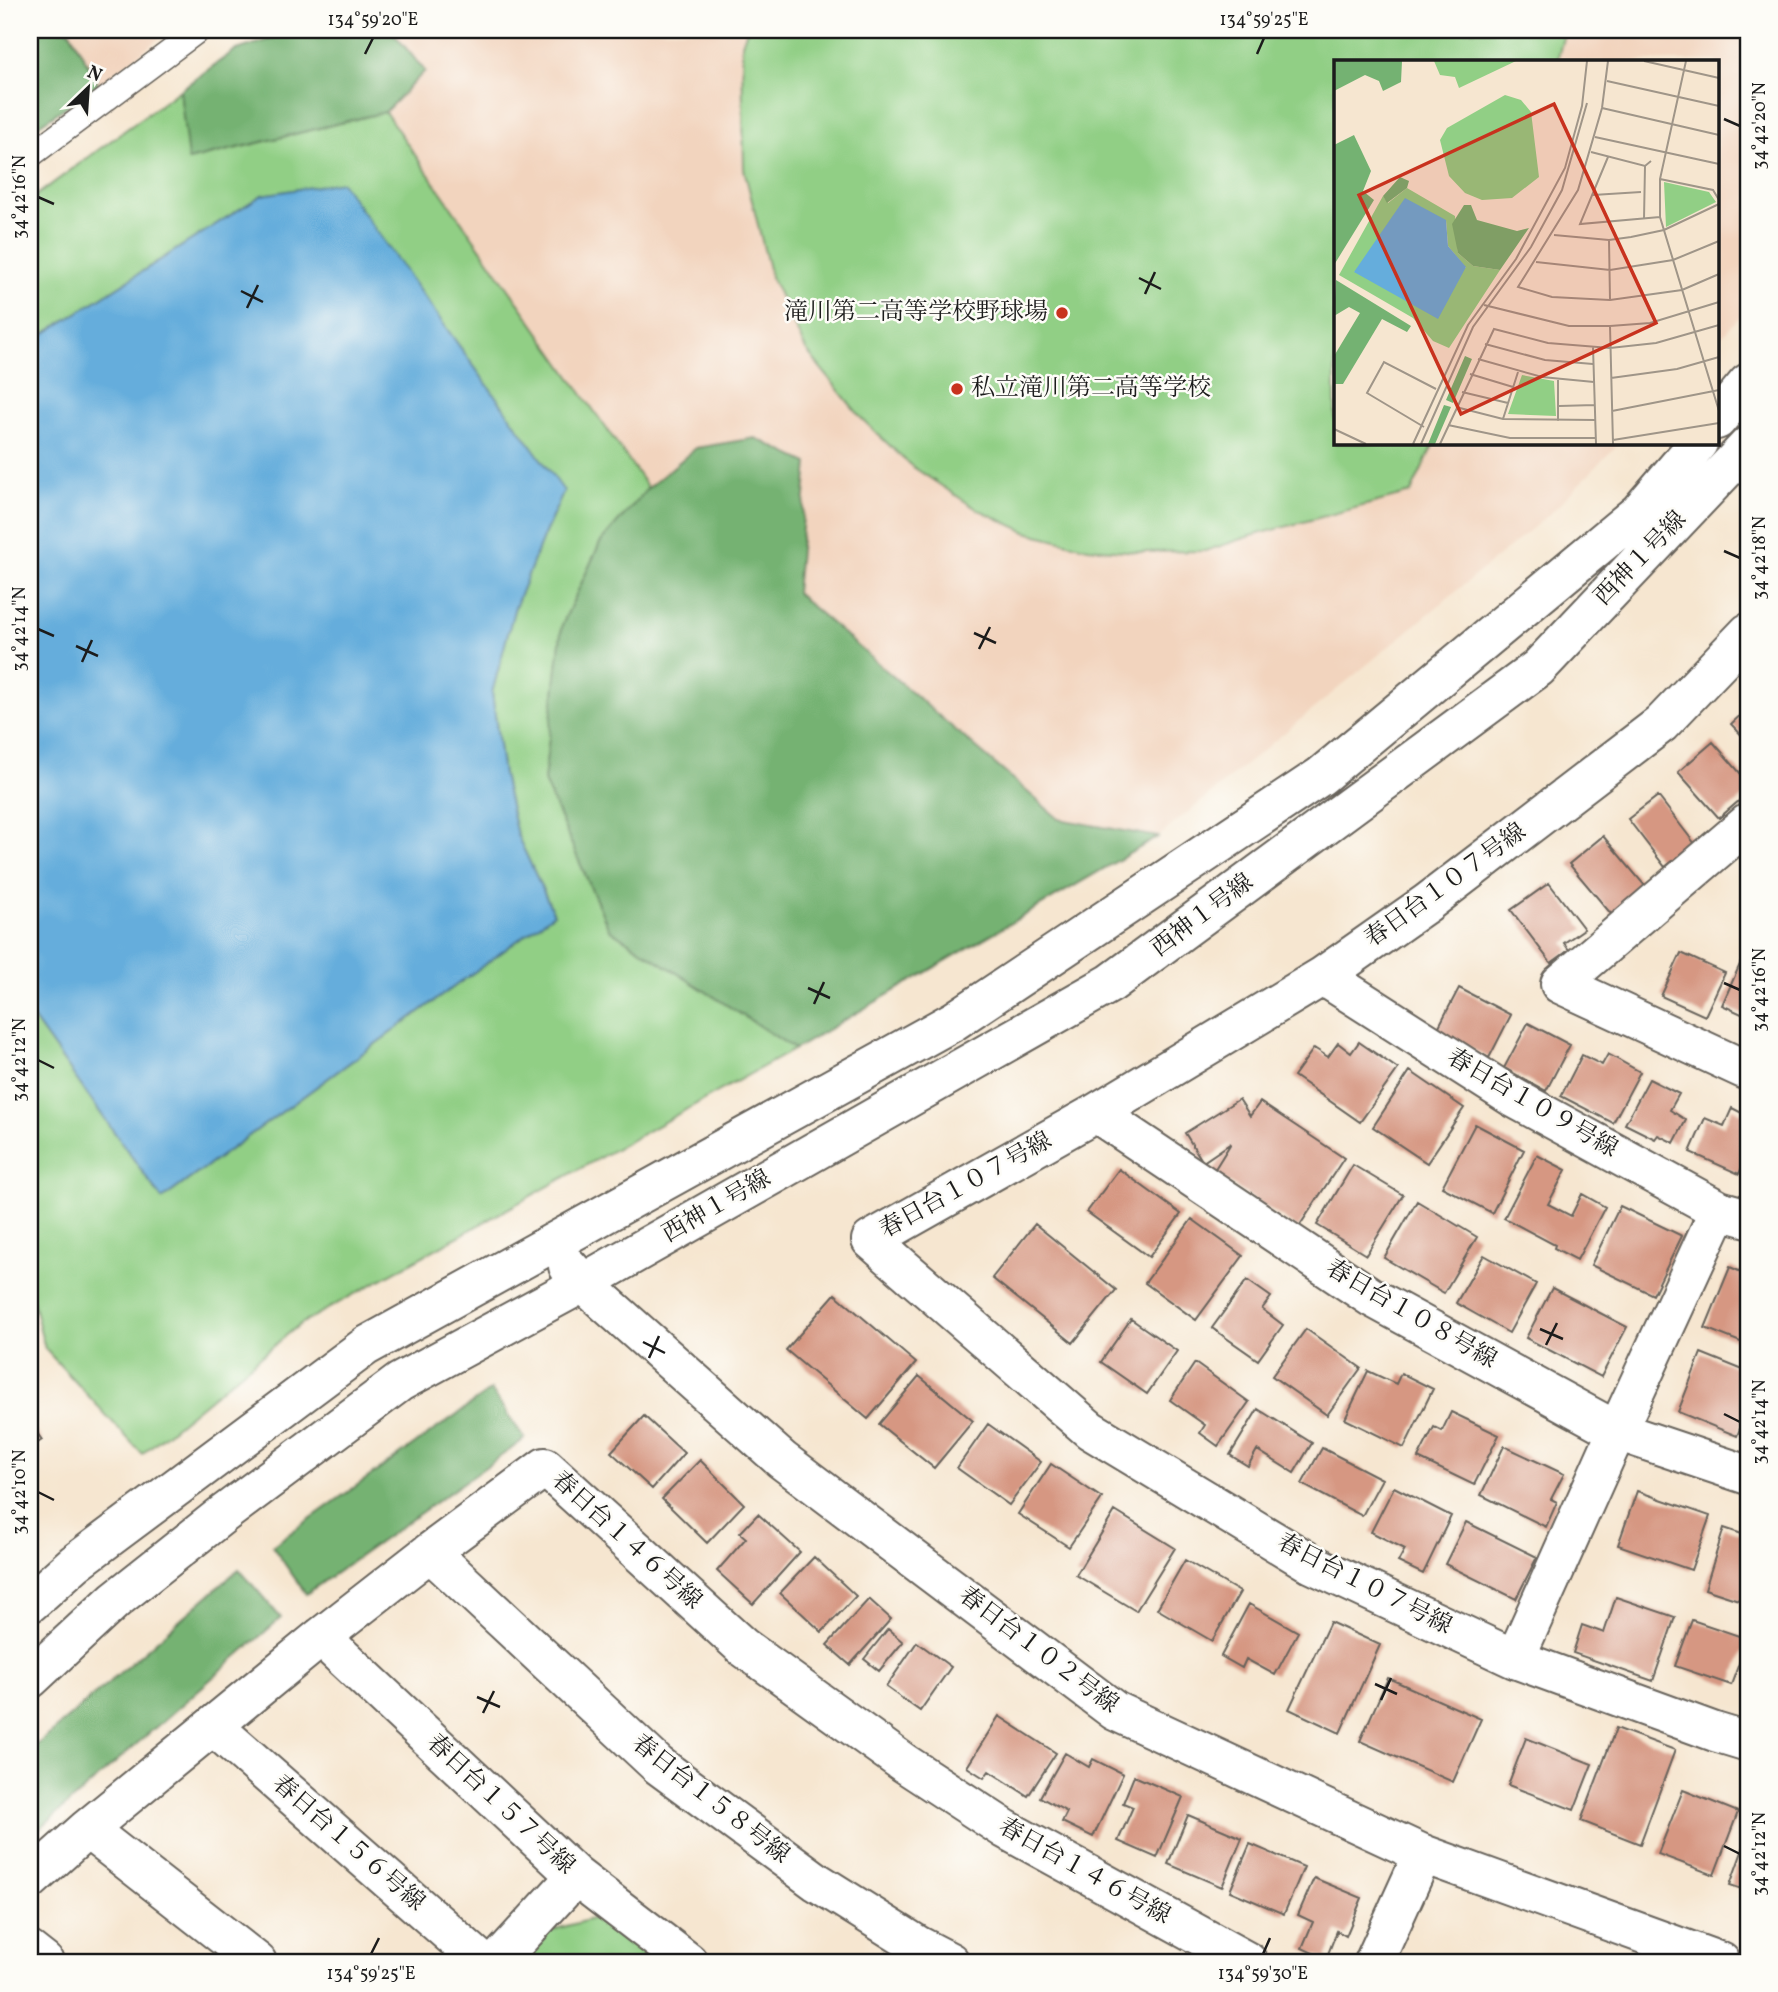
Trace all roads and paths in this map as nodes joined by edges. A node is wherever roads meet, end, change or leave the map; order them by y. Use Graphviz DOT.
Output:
graph roads {
  1 [pos="199,30"];
  2 [pos="30,156"];
  3 [pos="1748,383"];
  4 [pos="1718,419"];
  5 [pos="1697,444"];
  6 [pos="1748,446"];
  7 [pos="1748,634"];
  8 [pos="1748,823"];
  9 [pos="1323,976"];
  10 [pos="1748,1071"];
  11 [pos="1096,1113"];
  12 [pos="1734,1214"];
  13 [pos="550,1244"];
  14 [pos="583,1283"];
  15 [pos="1617,1431"];
  16 [pos="1748,1475"];
  17 [pos="430,1552"];
  18 [pos="30,1603"];
  19 [pos="321,1637"];
  20 [pos="1515,1659"];
  21 [pos="30,1679"];
  22 [pos="213,1726"];
  23 [pos="1748,1742"];
  24 [pos="87,1829"];
  25 [pos="1423,1854"];
  26 [pos="576,1875"];
  27 [pos="30,1880"];
  28 [pos="30,1951"];
  29 [pos="1230,1958"];
  30 [pos="44,1962"];
  31 [pos="257,1962"];
  32 [pos="482,1962"];
  33 [pos="497,1962"];
  34 [pos="688,1962"];
  35 [pos="950,1962"];
  36 [pos="1374,1962"];
  37 [pos="1721,1962"];
  1 -- 2 [label="lane"];
  3 -- 4 [label="street"];
  5 -- 13 [label="street, 西神１号線"];
  6 -- 14 [label="street, 西神１号線"];
  7 -- 9 [label="street, 春日台１０７号線"];
  8 -- 10 [label="street"];
  9 -- 11 [label="street, 春日台１０７号線"];
  9 -- 12 [label="street, 春日台１０９号線"];
  11 -- 15 [label="street, 春日台１０８号線"];
  11 -- 20 [label="street, 春日台１０７号線"];
  12 -- 15 [label="street"];
  13 -- 14 [label="street, 春日台１０２号線"];
  13 -- 18 [label="street, 西神１号線"];
  14 -- 21 [label="street, 西神１号線"];
  14 -- 25 [label="street, 春日台１０２号線"];
  15 -- 16 [label="street, 春日台１０８号線"];
  15 -- 20 [label="street"];
  17 -- 19 [label="street, 春日台１４６号線"];
  17 -- 29 [label="street, 春日台１４６号線"];
  17 -- 35 [label="street, 春日台１５８号線"];
  19 -- 22 [label="street, 春日台１４６号線"];
  19 -- 26 [label="street, 春日台１５７号線"];
  20 -- 23 [label="street, 春日台１０７号線"];
  22 -- 24 [label="street, 春日台１４６号線"];
  22 -- 32 [label="street, 春日台１５６号線"];
  24 -- 27 [label="street, 春日台１４６号線"];
  24 -- 31 [label="street"];
  25 -- 36 [label="street"];
  25 -- 37 [label="street, 春日台１０２号線"];
  26 -- 33 [label="street"];
  26 -- 34 [label="street, 春日台１５７号線"];
  28 -- 30 [label="street"];
}
